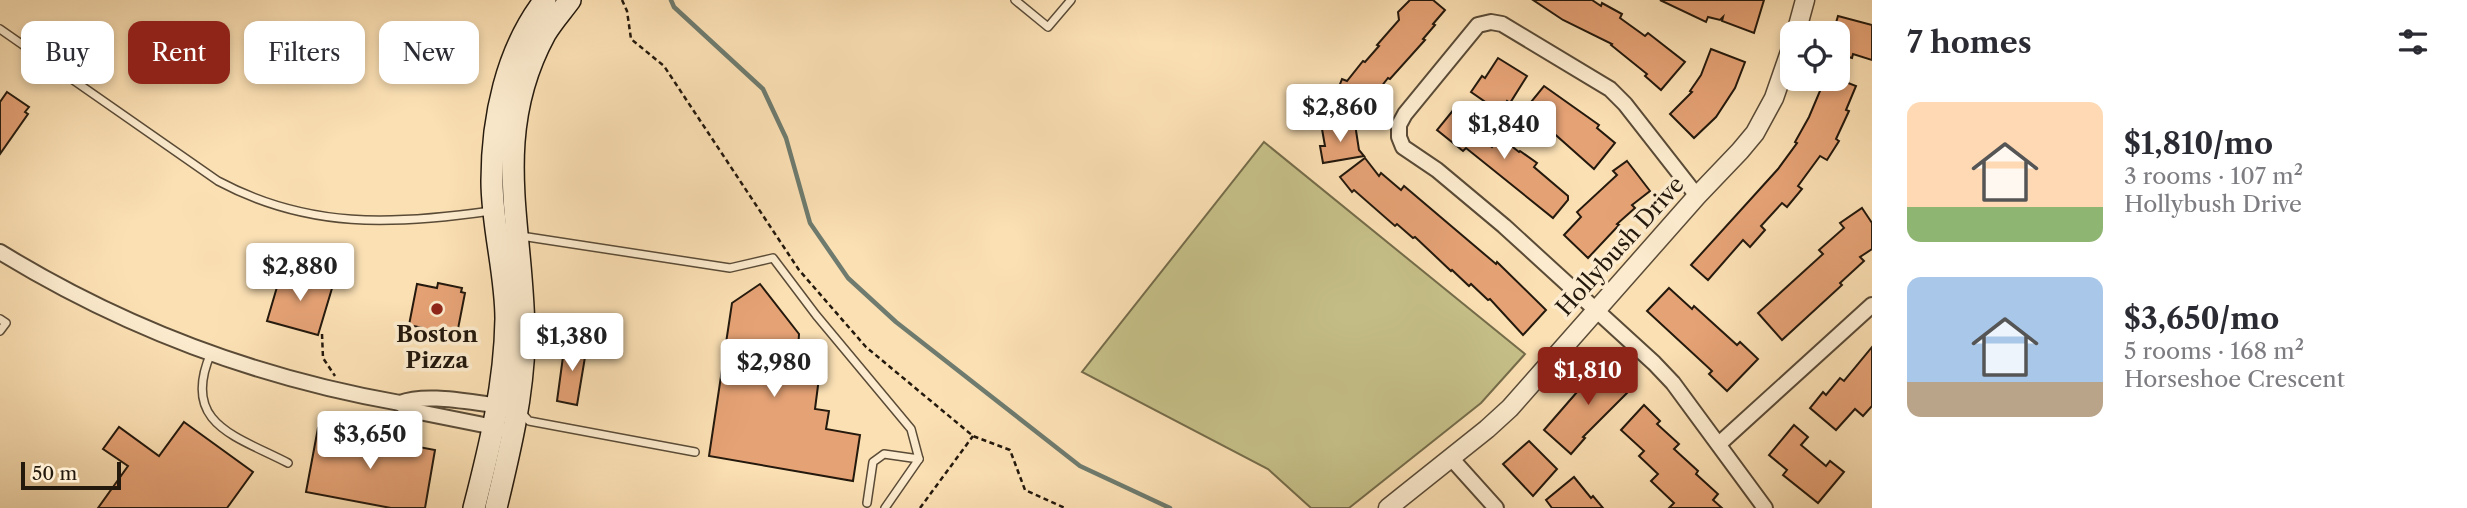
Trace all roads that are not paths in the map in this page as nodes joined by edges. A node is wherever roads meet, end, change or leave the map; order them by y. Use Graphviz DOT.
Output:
graph roads {
  1 [pos="545,0"];
  2 [pos="570,0"];
  3 [pos="1015,0"];
  4 [pos="1071,0"];
  5 [pos="1805,0"];
  6 [pos="1799,21"];
  7 [pos="0,29"];
  8 [pos="1780,81"];
  9 [pos="510,103"];
  10 [pos="1697,196"];
  11 [pos="496,211"];
  12 [pos="516,235"];
  13 [pos="0,252"];
  14 [pos="1872,305"];
  15 [pos="1596,309"];
  16 [pos="0,318"];
  17 [pos="0,331"];
  18 [pos="211,353"];
  19 [pos="400,403"];
  20 [pos="510,418"];
  21 [pos="1719,444"];
  22 [pos="695,452"];
  23 [pos="1451,458"];
  24 [pos="919,459"];
  25 [pos="288,463"];
  26 [pos="867,503"];
  27 [pos="474,508"];
  28 [pos="495,508"];
  29 [pos="885,508"];
  30 [pos="1388,508"];
  31 [pos="1496,508"];
  32 [pos="1765,508"];
  1 -- 9 [label="main road"];
  2 -- 9 [label="main road"];
  3 -- 4 [label="lane"];
  5 -- 6 [label="street"];
  7 -- 11 [label="lane"];
  8 -- 10 [label="street, Hollybush Drive"];
  9 -- 11 [label="main road"];
  9 -- 12 [label="main road"];
  10 -- 15 [label="street, Hollybush Drive"];
  10 -- 15 [label="street"];
  11 -- 20 [label="main road"];
  12 -- 20 [label="main road"];
  12 -- 24 [label="lane"];
  13 -- 18 [label="street"];
  14 -- 21 [label="street"];
  15 -- 21 [label="street"];
  15 -- 23 [label="street, Hollybush Drive"];
  16 -- 17 [label="lane"];
  18 -- 19 [label="street"];
  18 -- 25 [label="lane"];
  19 -- 20 [label="street"];
  19 -- 20 [label="street"];
  20 -- 22 [label="lane"];
  20 -- 27 [label="main road"];
  20 -- 28 [label="main road"];
  21 -- 32 [label="street"];
  23 -- 30 [label="street, Hollybush Drive"];
  23 -- 31 [label="street"];
  24 -- 26 [label="lane"];
  24 -- 29 [label="lane"];
}
